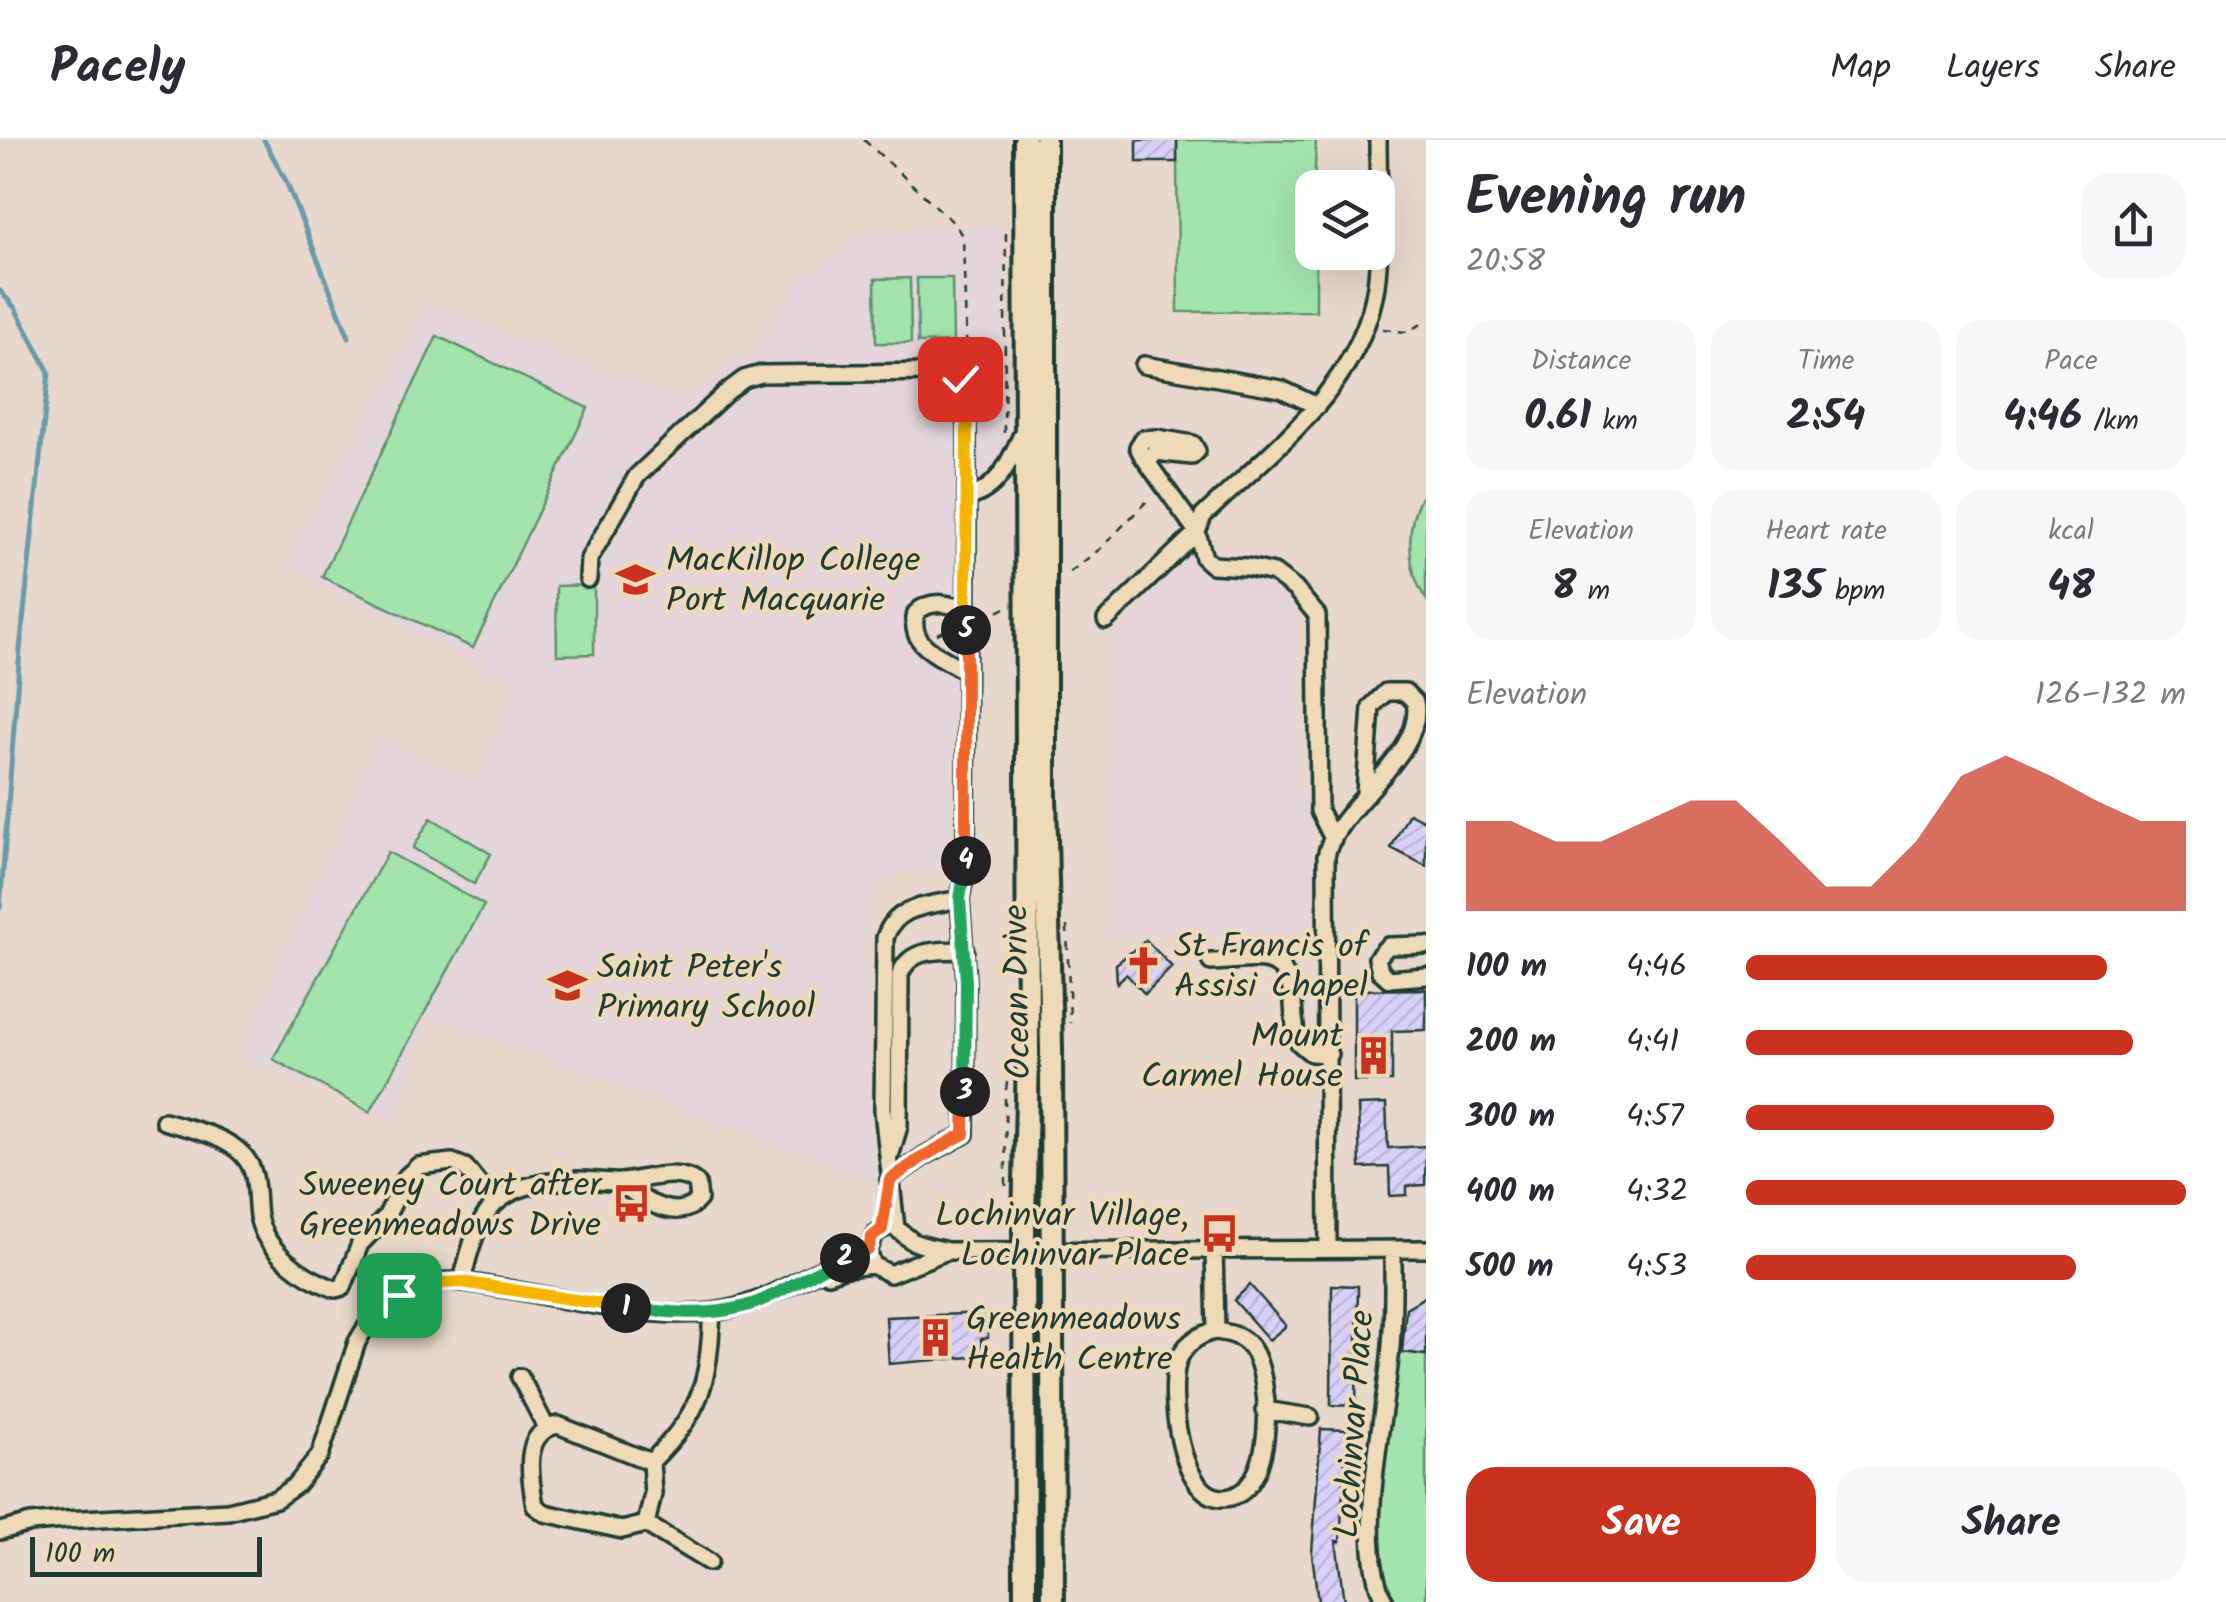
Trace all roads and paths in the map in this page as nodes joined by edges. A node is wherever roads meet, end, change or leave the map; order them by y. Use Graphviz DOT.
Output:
graph roads {
  1 [pos="864,140"];
  2 [pos="1026,140"];
  3 [pos="1045,140"];
  4 [pos="1378,140"];
  5 [pos="1426,322"];
  6 [pos="1367,326"];
  7 [pos="1144,364"];
  8 [pos="967,394"];
  9 [pos="1318,406"];
  10 [pos="1026,424"];
  11 [pos="1148,463"];
  12 [pos="1164,485"];
  13 [pos="967,498"];
  14 [pos="1197,532"];
  15 [pos="1070,572"];
  16 [pos="588,578"];
  17 [pos="966,613"];
  18 [pos="1106,620"];
  19 [pos="966,672"];
  20 [pos="1365,792"];
  21 [pos="1333,839"];
  22 [pos="960,899"];
  23 [pos="1426,945"];
  24 [pos="965,950"];
  25 [pos="1211,962"];
  26 [pos="1426,976"];
  27 [pos="1329,1054"];
  28 [pos="164,1120"];
  29 [pos="888,1162"];
  30 [pos="620,1182"];
  31 [pos="890,1184"];
  32 [pos="494,1203"];
  33 [pos="889,1228"];
  34 [pos="912,1241"];
  35 [pos="1328,1248"];
  36 [pos="1393,1248"];
  37 [pos="1426,1248"];
  38 [pos="1214,1249"];
  39 [pos="1024,1250"];
  40 [pos="947,1251"];
  41 [pos="1052,1251"];
  42 [pos="870,1258"];
  43 [pos="911,1263"];
  44 [pos="462,1282"];
  45 [pos="712,1312"];
  46 [pos="1216,1331"];
  47 [pos="520,1377"];
  48 [pos="1265,1410"];
  49 [pos="1310,1417"];
  50 [pos="546,1427"];
  51 [pos="651,1462"];
  52 [pos="646,1524"];
  53 [pos="0,1532"];
  54 [pos="709,1562"];
  55 [pos="1025,1602"];
  56 [pos="1053,1602"];
  57 [pos="1385,1602"];
  1 -- 8 [label="path"];
  2 -- 10 [label="main road, Ocean Drive"];
  3 -- 41 [label="main road, Ocean Drive"];
  4 -- 6 [label="street"];
  5 -- 6 [label="path"];
  6 -- 9 [label="street"];
  7 -- 9 [label="street"];
  8 -- 13 [label="street"];
  8 -- 16 [label="street"];
  9 -- 14 [label="street"];
  10 -- 13 [label="street"];
  10 -- 39 [label="main road, Ocean Drive"];
  11 -- 12 [label="street"];
  12 -- 14 [label="street"];
  12 -- 15 [label="path"];
  13 -- 17 [label="street"];
  14 -- 18 [label="street"];
  14 -- 21 [label="street"];
  17 -- 19 [label="street"];
  17 -- 19 [label="street"];
  19 -- 22 [label="street"];
  20 -- 20 [label="street"];
  20 -- 21 [label="street"];
  21 -- 27 [label="street"];
  22 -- 24 [label="street"];
  22 -- 29 [label="street"];
  23 -- 26 [label="street"];
  24 -- 29 [label="street"];
  24 -- 31 [label="street"];
  25 -- 27 [label="street"];
  27 -- 35 [label="street"];
  28 -- 32 [label="street"];
  29 -- 31 [label="street"];
  30 -- 32 [label="street"];
  31 -- 33 [label="street"];
  32 -- 44 [label="street"];
  33 -- 34 [label="street"];
  33 -- 42 [label="street"];
  34 -- 40 [label="street"];
  34 -- 43 [label="street"];
  35 -- 36 [label="street"];
  35 -- 38 [label="street"];
  36 -- 37 [label="street"];
  36 -- 57 [label="street, Lochinvar Place"];
  38 -- 41 [label="street"];
  38 -- 46 [label="street"];
  39 -- 40 [label="street"];
  39 -- 41 [label="street"];
  39 -- 55 [label="main road, Ocean Drive"];
  40 -- 43 [label="street"];
  41 -- 56 [label="main road, Ocean Drive"];
  42 -- 43 [label="street"];
  42 -- 45 [label="street"];
  44 -- 45 [label="street"];
  44 -- 53 [label="street"];
  45 -- 51 [label="street"];
  46 -- 48 [label="street"];
  46 -- 48 [label="street"];
  47 -- 50 [label="street"];
  48 -- 49 [label="street"];
  50 -- 51 [label="street"];
  50 -- 52 [label="street"];
  51 -- 52 [label="street"];
  52 -- 54 [label="street"];
}
